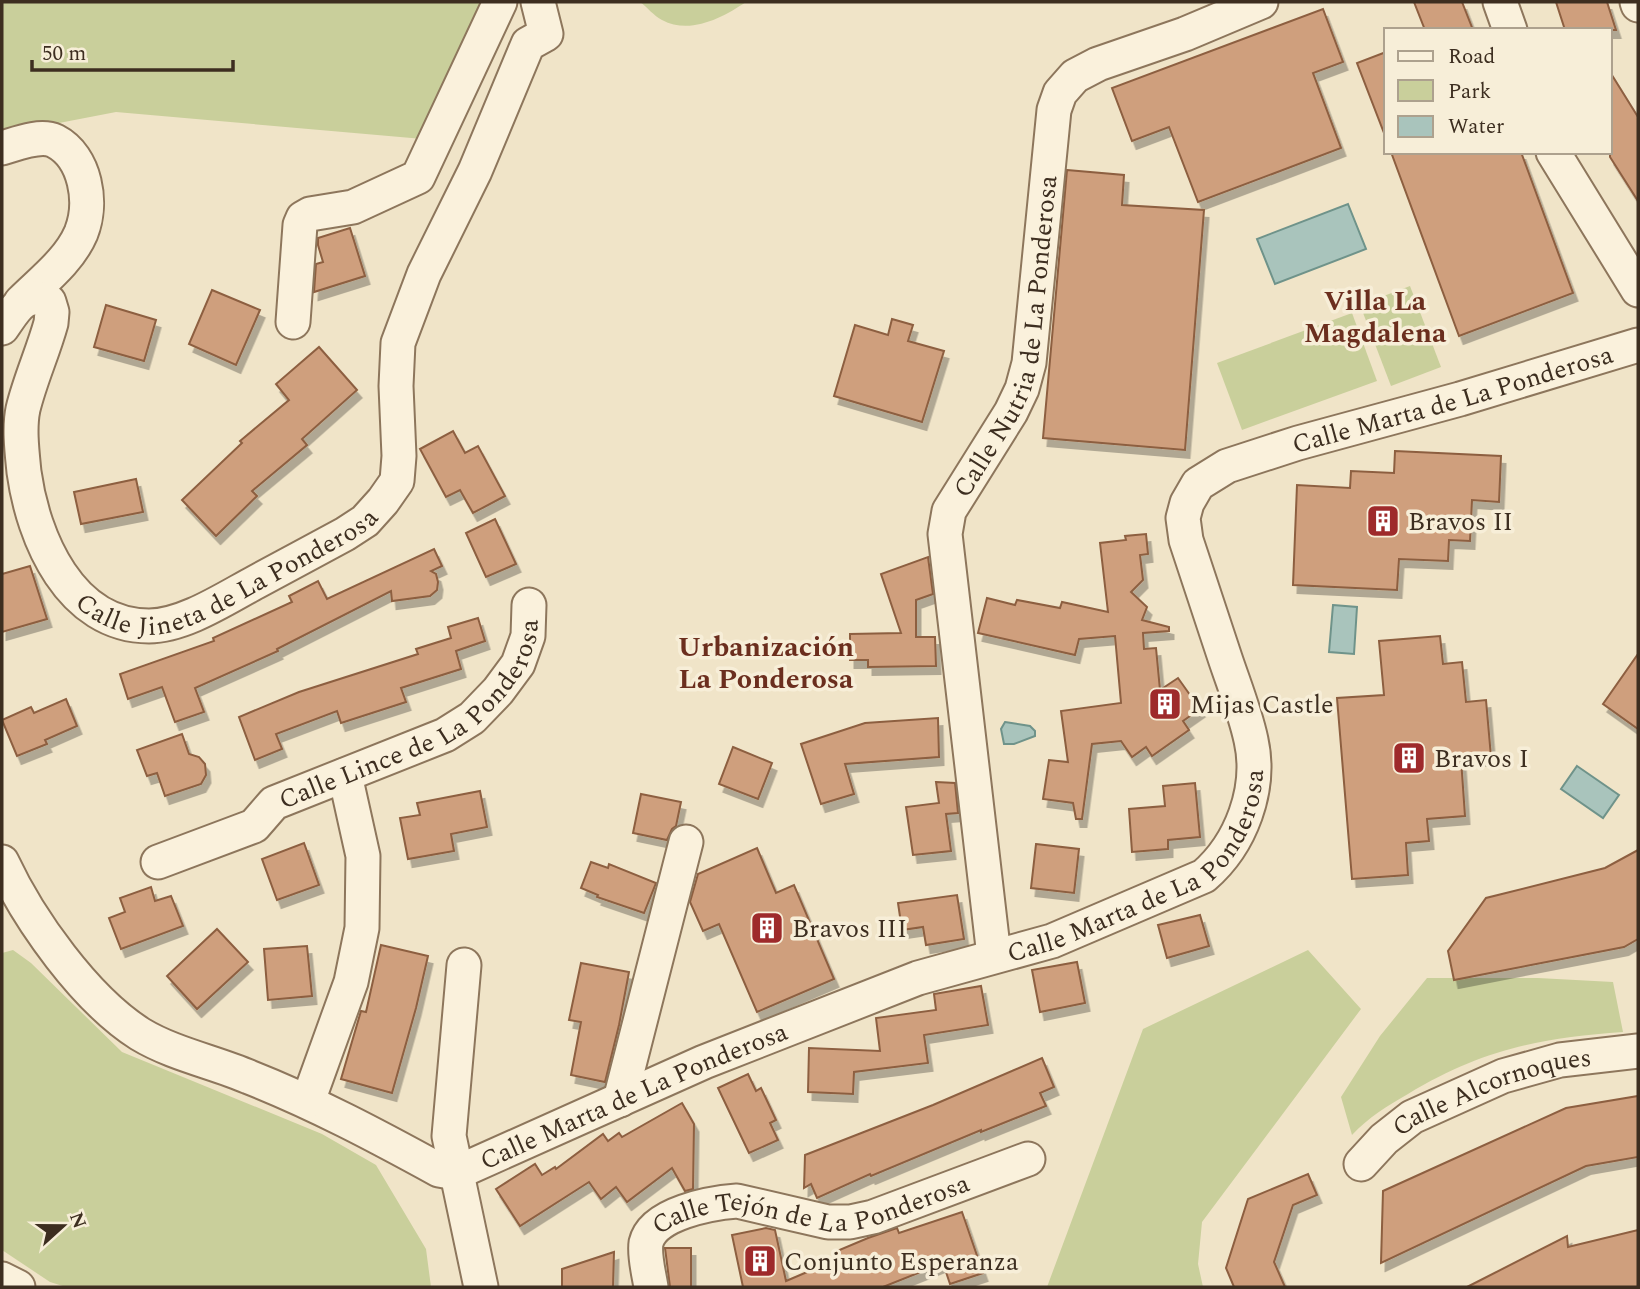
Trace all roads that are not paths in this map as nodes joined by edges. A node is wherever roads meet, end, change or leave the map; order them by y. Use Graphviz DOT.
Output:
graph roads {
  1 [pos="500,2"];
  2 [pos="538,2"];
  3 [pos="1261,2"];
  4 [pos="1500,2"];
  5 [pos="1509,28"];
  6 [pos="2,148"];
  7 [pos="1554,154"];
  8 [pos="1638,290"];
  9 [pos="11,315"];
  10 [pos="293,322"];
  11 [pos="1638,345"];
  12 [pos="529,606"];
  13 [pos="345,775"];
  14 [pos="686,842"];
  15 [pos="2,862"];
  16 [pos="158,862"];
  17 [pos="994,956"];
  18 [pos="464,965"];
  19 [pos="1638,1051"];
  20 [pos="620,1100"];
  21 [pos="308,1101"];
  22 [pos="1028,1160"];
  23 [pos="1361,1164"];
  24 [pos="456,1173"];
  25 [pos="2,1279"];
  26 [pos="18,1287"];
  27 [pos="481,1287"];
  28 [pos="651,1287"];
  1 -- 10 [label="street"];
  2 -- 9 [label="street, Calle Jineta de La Ponderosa"];
  3 -- 17 [label="street, Calle Nutria de La Ponderosa"];
  4 -- 5 [label="street"];
  6 -- 9 [label="street"];
  7 -- 8 [label="street"];
  11 -- 17 [label="street, Calle Marta de La Ponderosa"];
  12 -- 13 [label="street, Calle Lince de La Ponderosa"];
  13 -- 16 [label="street, Calle Lince de La Ponderosa"];
  13 -- 21 [label="street"];
  14 -- 20 [label="street"];
  15 -- 21 [label="street"];
  17 -- 20 [label="street, Calle Marta de La Ponderosa"];
  18 -- 24 [label="street"];
  19 -- 23 [label="street, Calle Alcornoques"];
  20 -- 24 [label="street, Calle Marta de La Ponderosa"];
  21 -- 24 [label="street"];
  22 -- 28 [label="street, Calle Tejón de La Ponderosa"];
  24 -- 27 [label="street"];
  25 -- 26 [label="street"];
}
